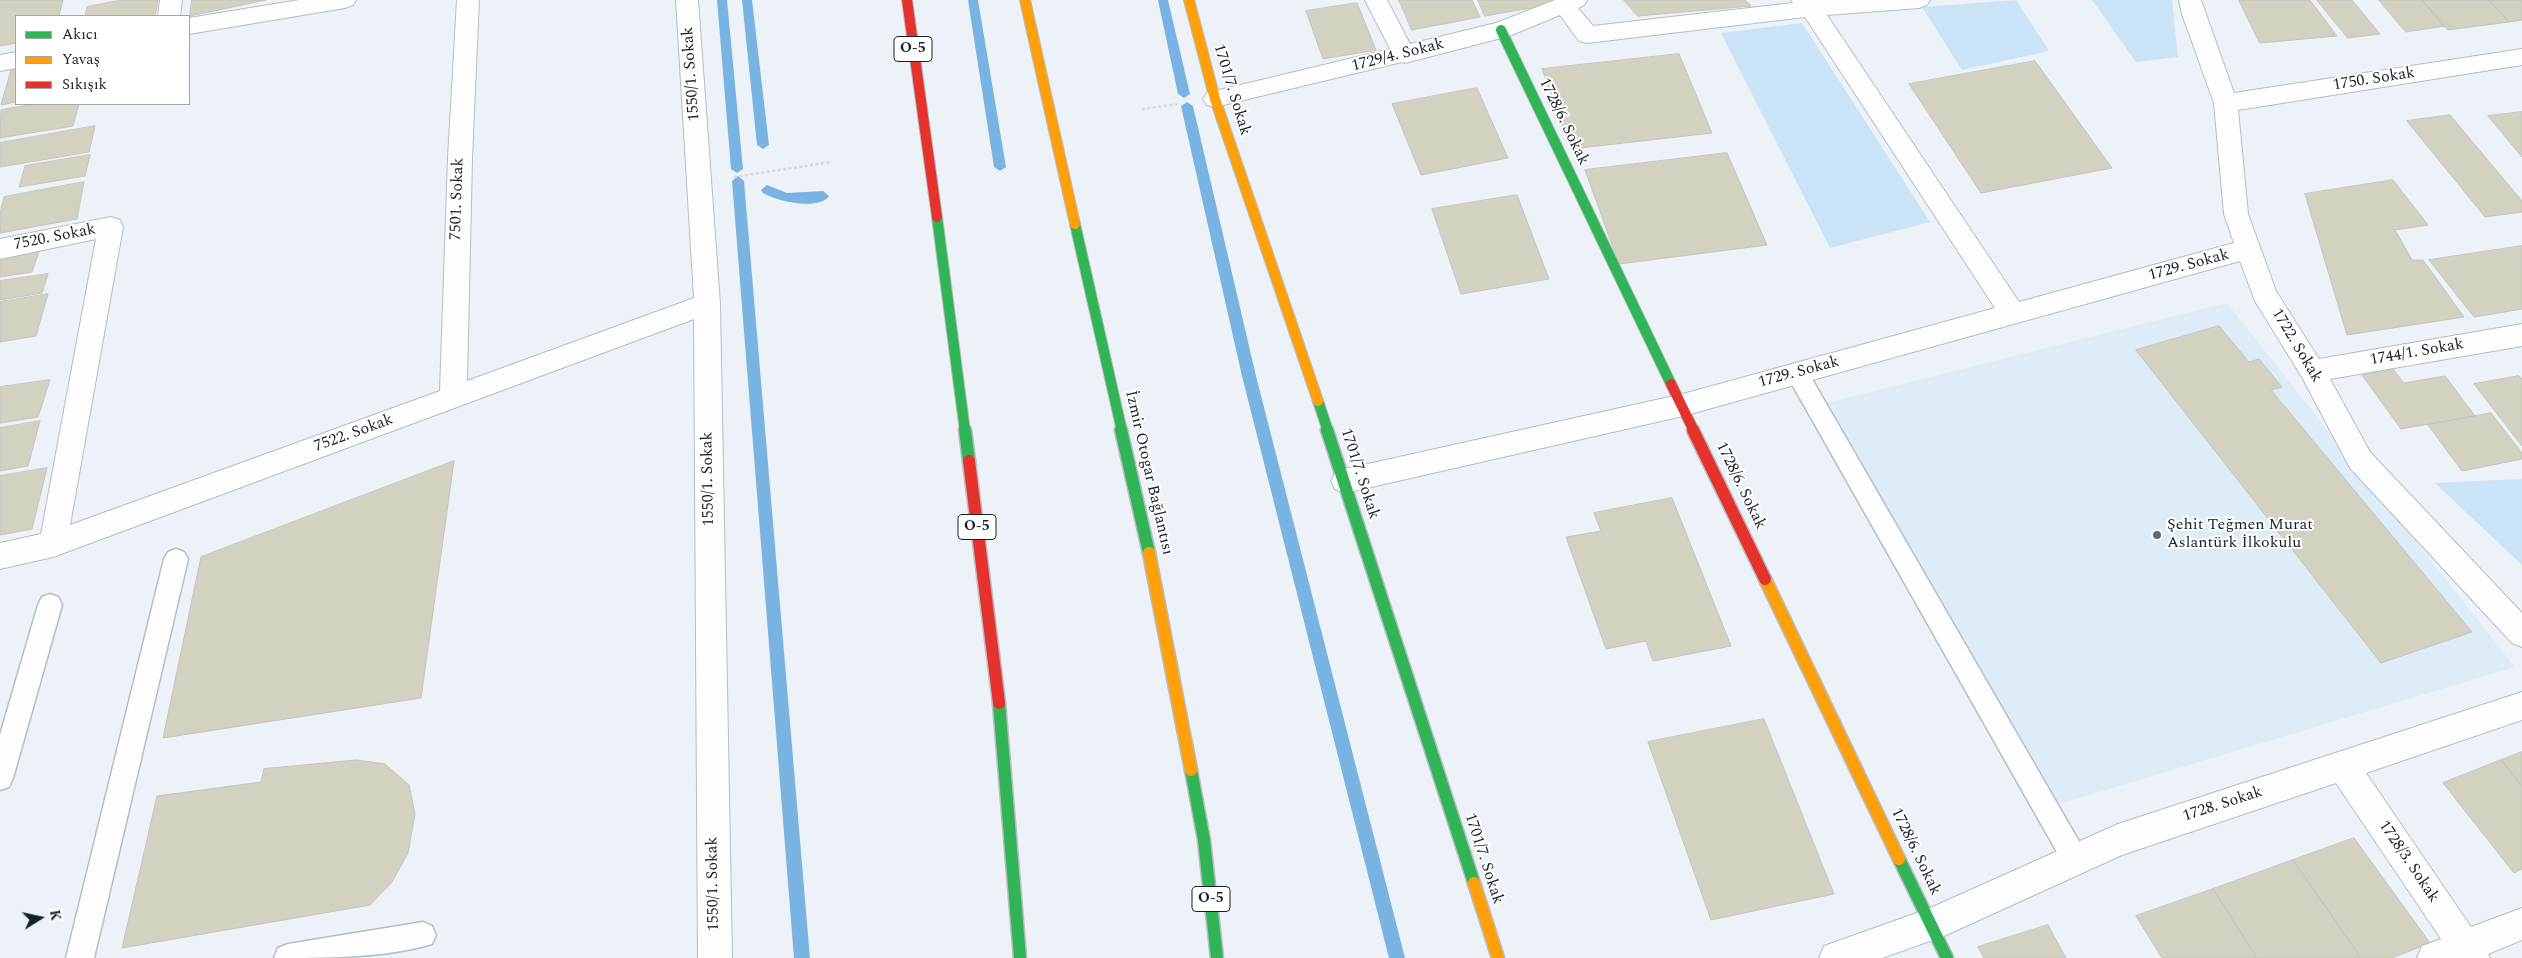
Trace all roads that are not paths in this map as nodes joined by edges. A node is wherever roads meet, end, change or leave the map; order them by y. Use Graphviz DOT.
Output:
graph roads {
  1 [pos="171,0"];
  2 [pos="345,0"];
  3 [pos="468,0"];
  4 [pos="687,0"];
  5 [pos="907,0"];
  6 [pos="1025,0"];
  7 [pos="1188,0"];
  8 [pos="1376,0"];
  9 [pos="1919,0"];
  10 [pos="2190,0"];
  11 [pos="1570,2"];
  12 [pos="1806,5"];
  13 [pos="169,15"];
  14 [pos="190,26"];
  15 [pos="1501,30"];
  16 [pos="1405,55"];
  17 [pos="2522,57"];
  18 [pos="15,60"];
  19 [pos="0,63"];
  20 [pos="1215,99"];
  21 [pos="2226,103"];
  22 [pos="0,249"];
  23 [pos="2248,250"];
  24 [pos="707,304"];
  25 [pos="2013,314"];
  26 [pos="2522,335"];
  27 [pos="2312,371"];
  28 [pos="1797,374"];
  29 [pos="452,398"];
  30 [pos="1683,405"];
  31 [pos="1345,481"];
  32 [pos="53,544"];
  33 [pos="0,556"];
  34 [pos="176,559"];
  35 [pos="50,605"];
  36 [pos="2522,633"];
  37 [pos="2522,706"];
  38 [pos="2342,765"];
  39 [pos="0,778"];
  40 [pos="1204,840"];
  41 [pos="2075,859"];
  42 [pos="1932,924"];
  43 [pos="2522,924"];
  44 [pos="1226,931"];
  45 [pos="423,934"];
  46 [pos="2469,952"];
  47 [pos="80,958"];
  48 [pos="288,958"];
  49 [pos="715,958"];
  50 [pos="1020,958"];
  51 [pos="1217,958"];
  52 [pos="1498,958"];
  53 [pos="1836,958"];
  54 [pos="1947,958"];
  55 [pos="2434,958"];
  1 -- 13 [label="street"];
  2 -- 14 [label="street"];
  3 -- 29 [label="street, 7501. Sokak"];
  4 -- 24 [label="street, 1550/1. Sokak"];
  5 -- 50 [label="main road, O-5"];
  6 -- 40 [label="main road, İzmir Otogar Bağlantısı / O-5"];
  7 -- 20 [label="main road, 1701/7. Sokak"];
  8 -- 16 [label="street"];
  9 -- 12 [label="street"];
  10 -- 21 [label="street, 1722. Sokak"];
  11 -- 12 [label="street"];
  11 -- 15 [label="street, 1729/4. Sokak"];
  12 -- 25 [label="street"];
  15 -- 16 [label="street, 1729/4. Sokak"];
  15 -- 30 [label="main road, 1728/6. Sokak"];
  16 -- 20 [label="street, 1729/4. Sokak"];
  17 -- 21 [label="street, 1750. Sokak"];
  18 -- 19 [label="street"];
  20 -- 31 [label="main road, 1701/7. Sokak"];
  21 -- 23 [label="street, 1722. Sokak"];
  22 -- 32 [label="street, 7520. Sokak"];
  23 -- 25 [label="street, 1729. Sokak"];
  23 -- 27 [label="street, 1722. Sokak"];
  24 -- 29 [label="street, 7522. Sokak"];
  24 -- 49 [label="street, 1550/1. Sokak"];
  25 -- 28 [label="street, 1729. Sokak"];
  26 -- 27 [label="street, 1744/1. Sokak"];
  27 -- 36 [label="street, 1722. Sokak"];
  28 -- 30 [label="street, 1729. Sokak"];
  28 -- 41 [label="lane"];
  29 -- 32 [label="street, 7522. Sokak"];
  30 -- 31 [label="street, 1729. Sokak"];
  30 -- 42 [label="main road, 1728/6. Sokak"];
  31 -- 52 [label="main road, 1701/7. Sokak"];
  32 -- 33 [label="street, 7522. Sokak"];
  34 -- 47 [label="lane"];
  35 -- 39 [label="lane"];
  37 -- 38 [label="street, 1728. Sokak"];
  38 -- 41 [label="street, 1728. Sokak"];
  38 -- 46 [label="street, 1728/3. Sokak"];
  40 -- 44 [label="main road"];
  40 -- 51 [label="main road, İzmir Otogar Bağlantısı / O-5"];
  41 -- 42 [label="street, 1728. Sokak"];
  42 -- 53 [label="street, 1728. Sokak"];
  42 -- 54 [label="main road, 1728/6. Sokak"];
  43 -- 46 [label="street"];
  45 -- 48 [label="lane"];
  46 -- 55 [label="street"];
}
